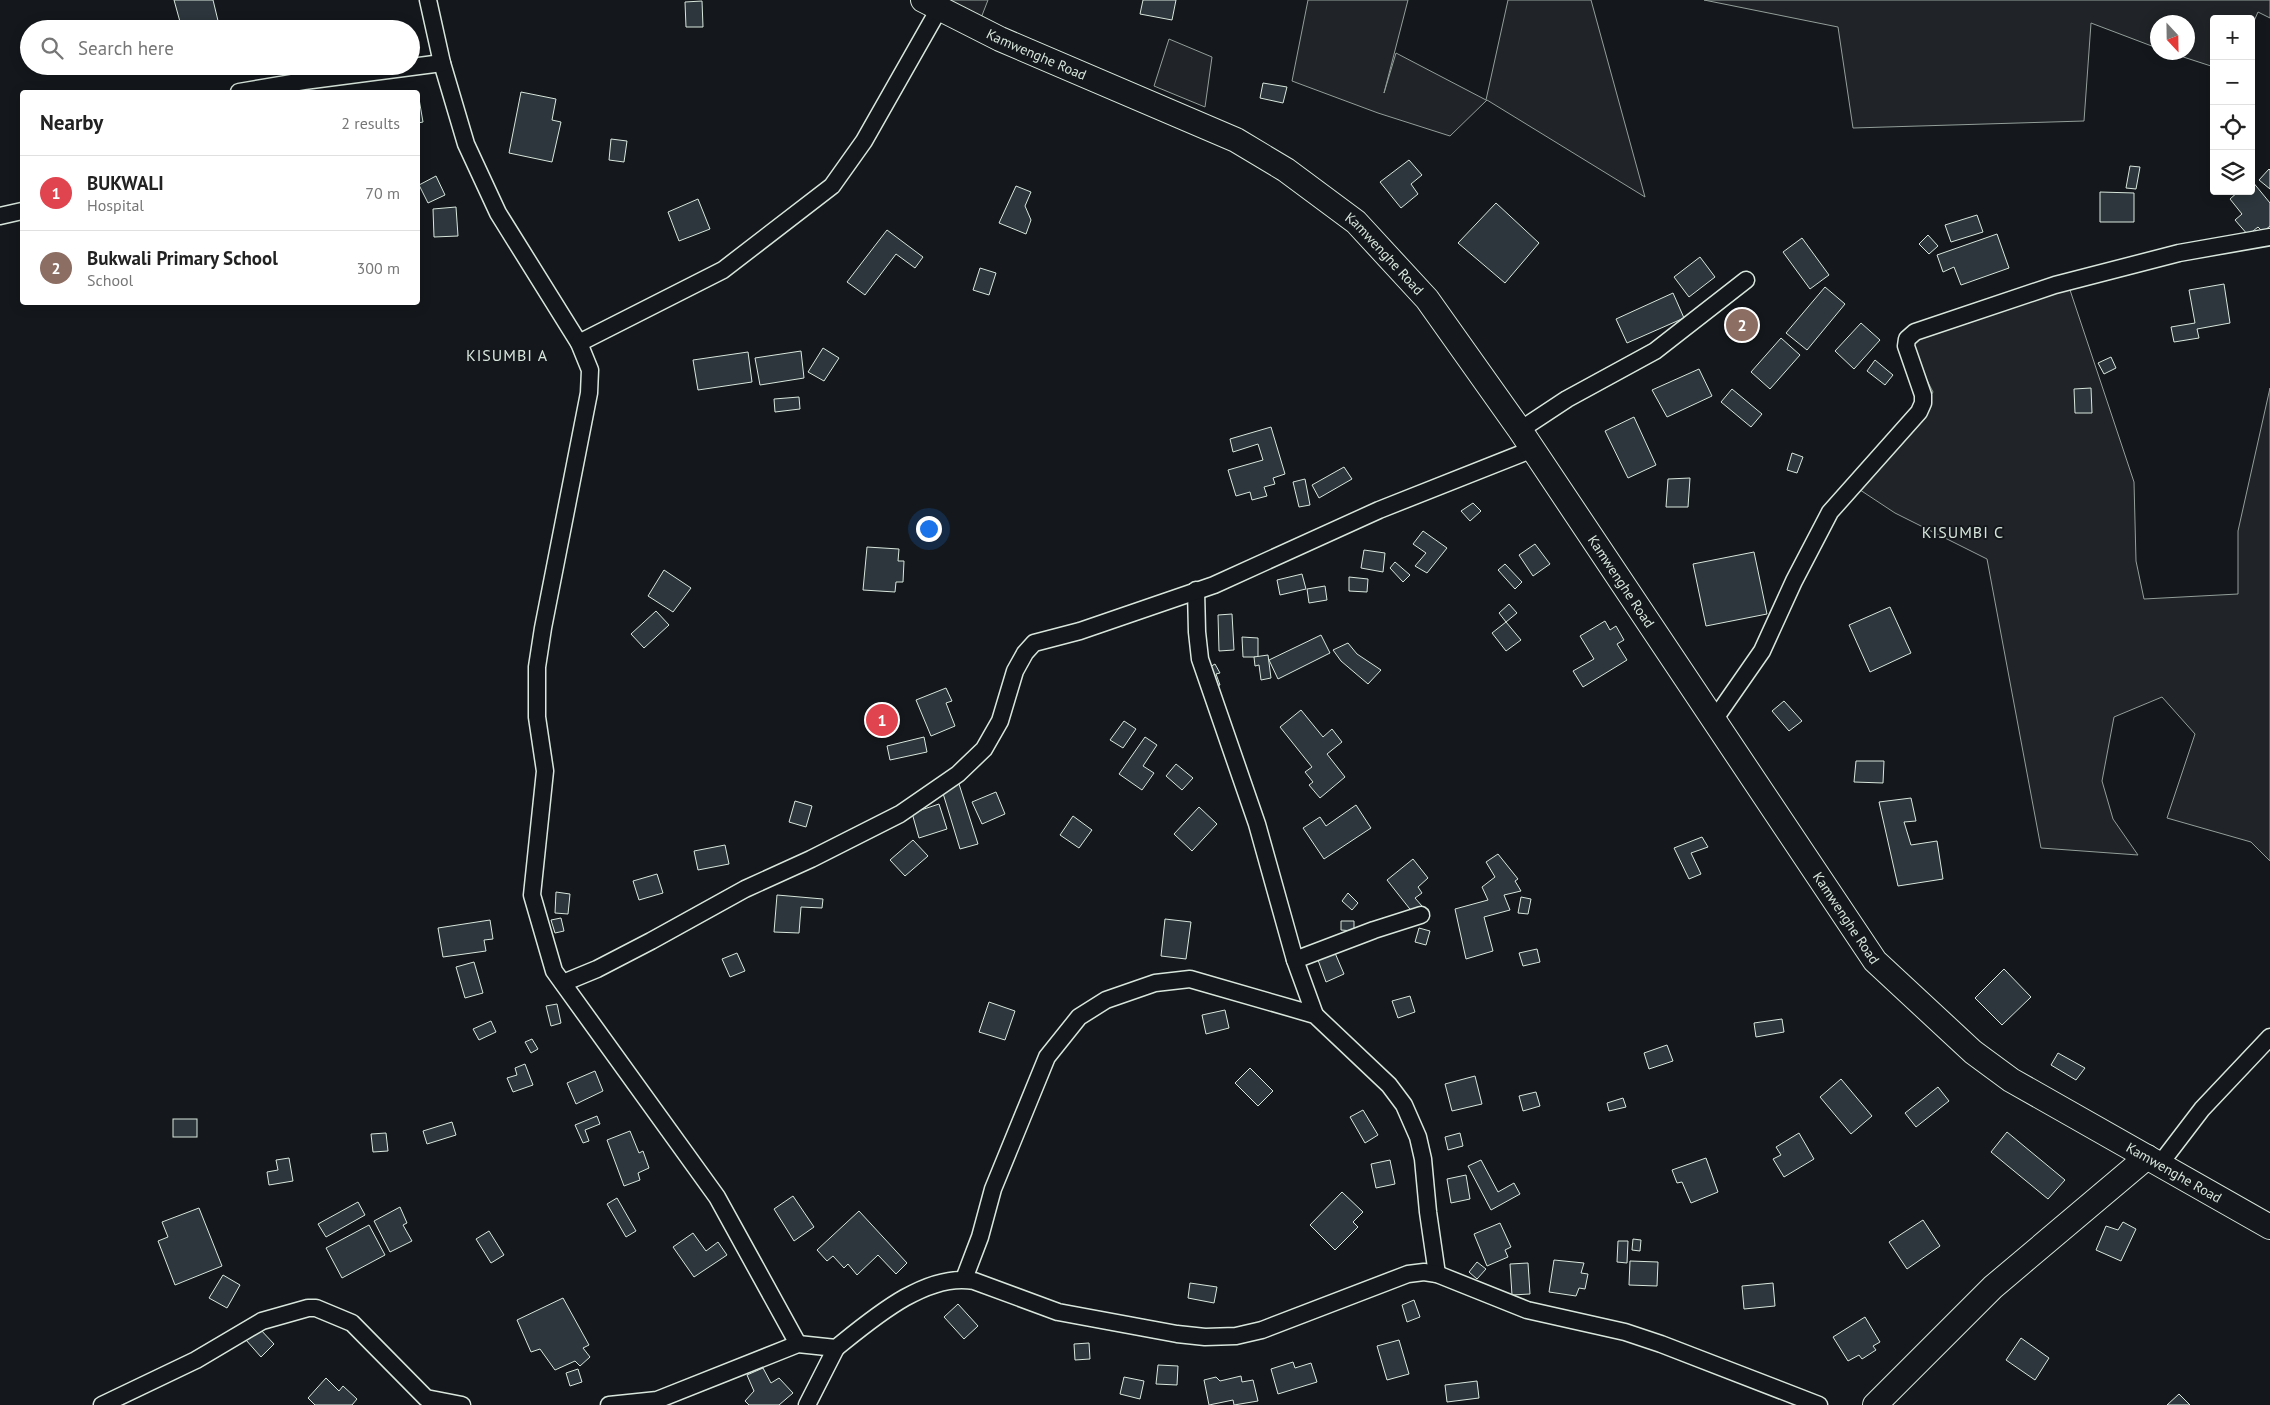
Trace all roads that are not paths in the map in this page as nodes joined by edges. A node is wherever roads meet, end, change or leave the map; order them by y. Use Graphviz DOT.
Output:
graph roads {
  1 [pos="428,0"];
  2 [pos="931,4"];
  3 [pos="442,63"];
  4 [pos="420,66"];
  5 [pos="350,75"];
  6 [pos="251,90"];
  7 [pos="20,211"];
  8 [pos="0,216"];
  9 [pos="2270,237"];
  10 [pos="1746,280"];
  11 [pos="580,343"];
  12 [pos="1526,440"];
  13 [pos="1196,590"];
  14 [pos="1714,720"];
  15 [pos="1421,915"];
  16 [pos="1295,960"];
  17 [pos="563,983"];
  18 [pos="1315,1015"];
  19 [pos="2270,1037"];
  20 [pos="2154,1161"];
  21 [pos="2270,1227"];
  22 [pos="1437,1274"];
  23 [pos="964,1279"];
  24 [pos="798,1344"];
  25 [pos="836,1348"];
  26 [pos="102,1405"];
  27 [pos="462,1405"];
  28 [pos="608,1405"];
  29 [pos="807,1405"];
  30 [pos="1818,1405"];
  31 [pos="1875,1405"];
  1 -- 3 [label="street"];
  2 -- 11 [label="street"];
  2 -- 12 [label="main road, Kamwenghe Road"];
  3 -- 4 [label="street"];
  3 -- 11 [label="street"];
  5 -- 6 [label="street"];
  7 -- 8 [label="street"];
  9 -- 14 [label="street"];
  10 -- 12 [label="street"];
  11 -- 17 [label="street"];
  12 -- 13 [label="street"];
  12 -- 14 [label="main road, Kamwenghe Road"];
  13 -- 16 [label="street"];
  13 -- 17 [label="street"];
  14 -- 20 [label="main road, Kamwenghe Road"];
  15 -- 16 [label="street"];
  16 -- 18 [label="street"];
  17 -- 24 [label="street"];
  18 -- 22 [label="street"];
  18 -- 23 [label="street"];
  19 -- 20 [label="street"];
  20 -- 21 [label="main road, Kamwenghe Road"];
  20 -- 31 [label="main road"];
  22 -- 23 [label="street"];
  22 -- 30 [label="street"];
  23 -- 25 [label="street"];
  24 -- 25 [label="street"];
  24 -- 28 [label="street"];
  25 -- 29 [label="street"];
  26 -- 27 [label="street"];
}
